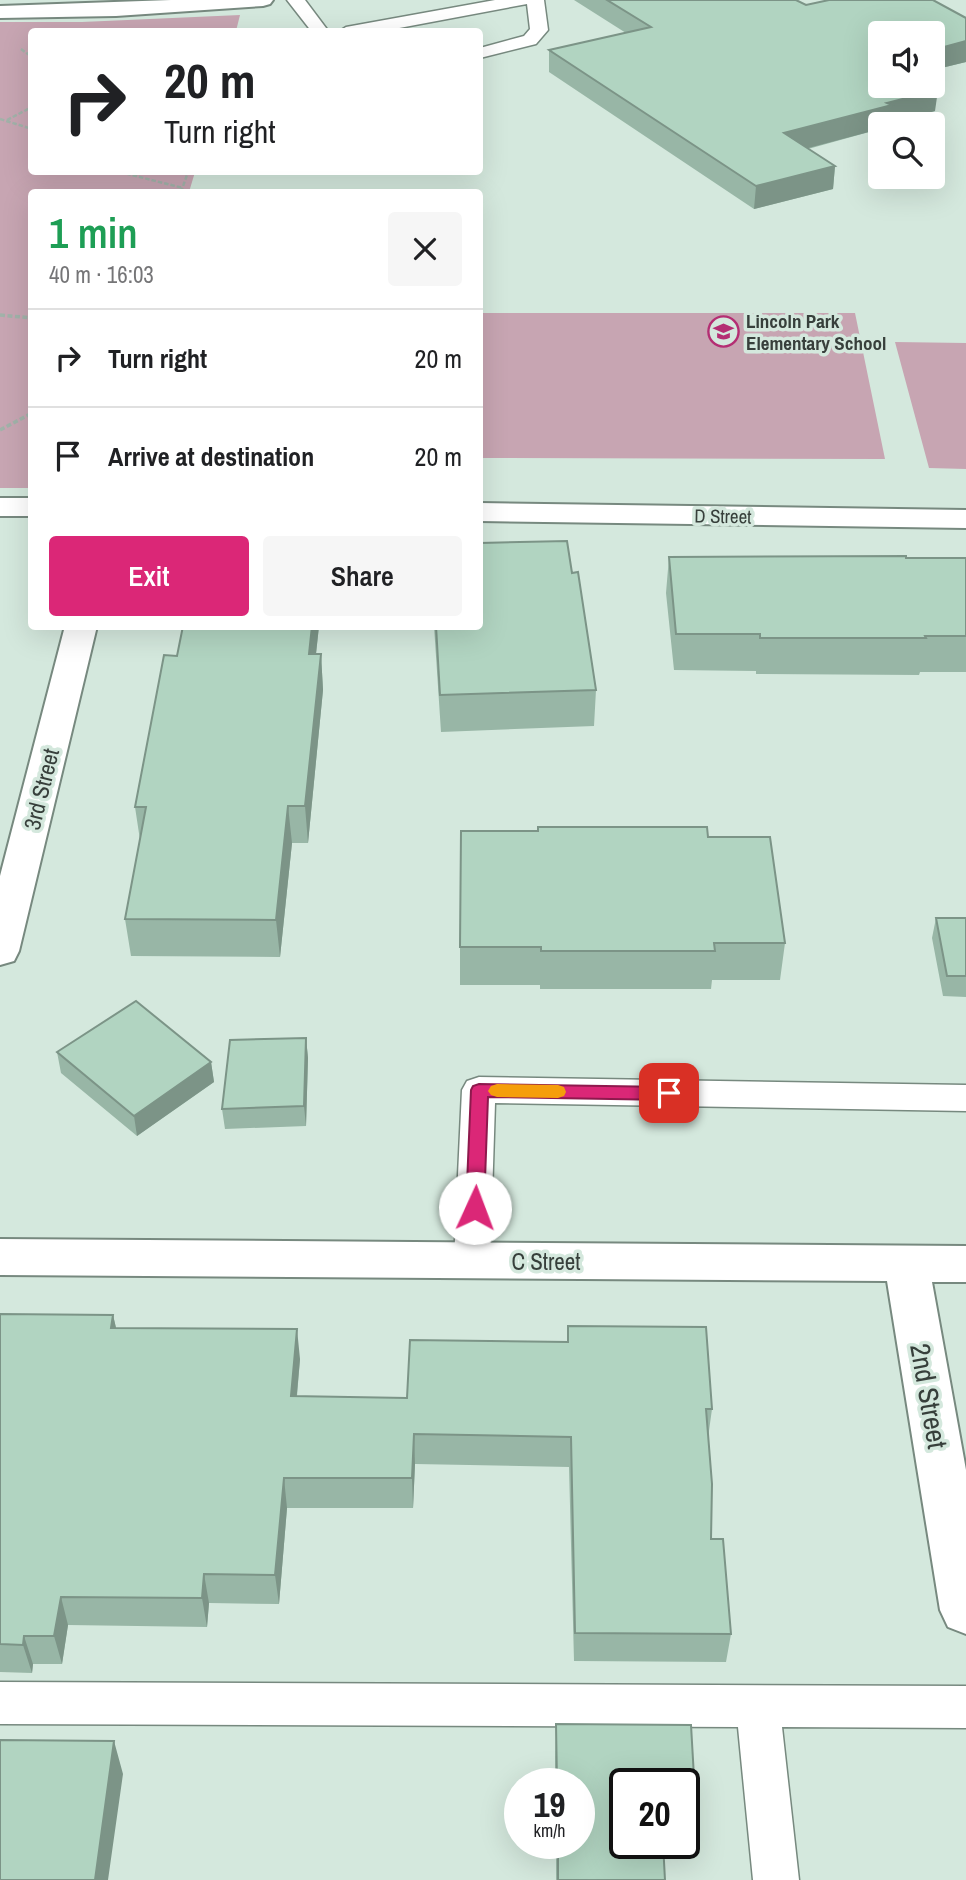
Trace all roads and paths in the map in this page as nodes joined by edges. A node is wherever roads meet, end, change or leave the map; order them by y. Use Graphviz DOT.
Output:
graph roads {
  1 [pos="263,0"];
  2 [pos="296,0"];
  3 [pos="523,0"];
  4 [pos="535,0"];
  5 [pos="0,12"];
  6 [pos="318,28"];
  7 [pos="368,28"];
  8 [pos="483,51"];
  9 [pos="28,109"];
  10 [pos="0,119"];
  11 [pos="7,121"];
  12 [pos="28,128"];
  13 [pos="130,175"];
  14 [pos="179,189"];
  15 [pos="0,315"];
  16 [pos="28,318"];
  17 [pos="28,415"];
  18 [pos="0,430"];
  19 [pos="0,507"];
  20 [pos="28,507"];
  21 [pos="483,512"];
  22 [pos="966,519"];
  23 [pos="80,630"];
  24 [pos="0,951"];
  25 [pos="966,1098"];
  26 [pos="0,1257"];
  27 [pos="472,1260"];
  28 [pos="906,1264"];
  29 [pos="966,1264"];
  30 [pos="966,1610"];
  31 [pos="0,1703"];
  32 [pos="758,1706"];
  33 [pos="966,1707"];
  34 [pos="776,1880"];
  1 -- 5 [label="street"];
  2 -- 6 [label="lane"];
  3 -- 7 [label="lane"];
  4 -- 8 [label="lane"];
  9 -- 11 [label="path"];
  10 -- 11 [label="path"];
  11 -- 12 [label="path"];
  13 -- 14 [label="path"];
  15 -- 16 [label="path"];
  17 -- 18 [label="path"];
  19 -- 20 [label="street"];
  21 -- 22 [label="street, D Street"];
  23 -- 24 [label="street, 3rd Street"];
  25 -- 27 [label="lane"];
  26 -- 27 [label="street, C Street"];
  27 -- 28 [label="street, C Street"];
  28 -- 29 [label="street, C Street"];
  28 -- 30 [label="street, 2nd Street"];
  31 -- 32 [label="lane"];
  32 -- 33 [label="lane"];
  32 -- 34 [label="lane"];
}
